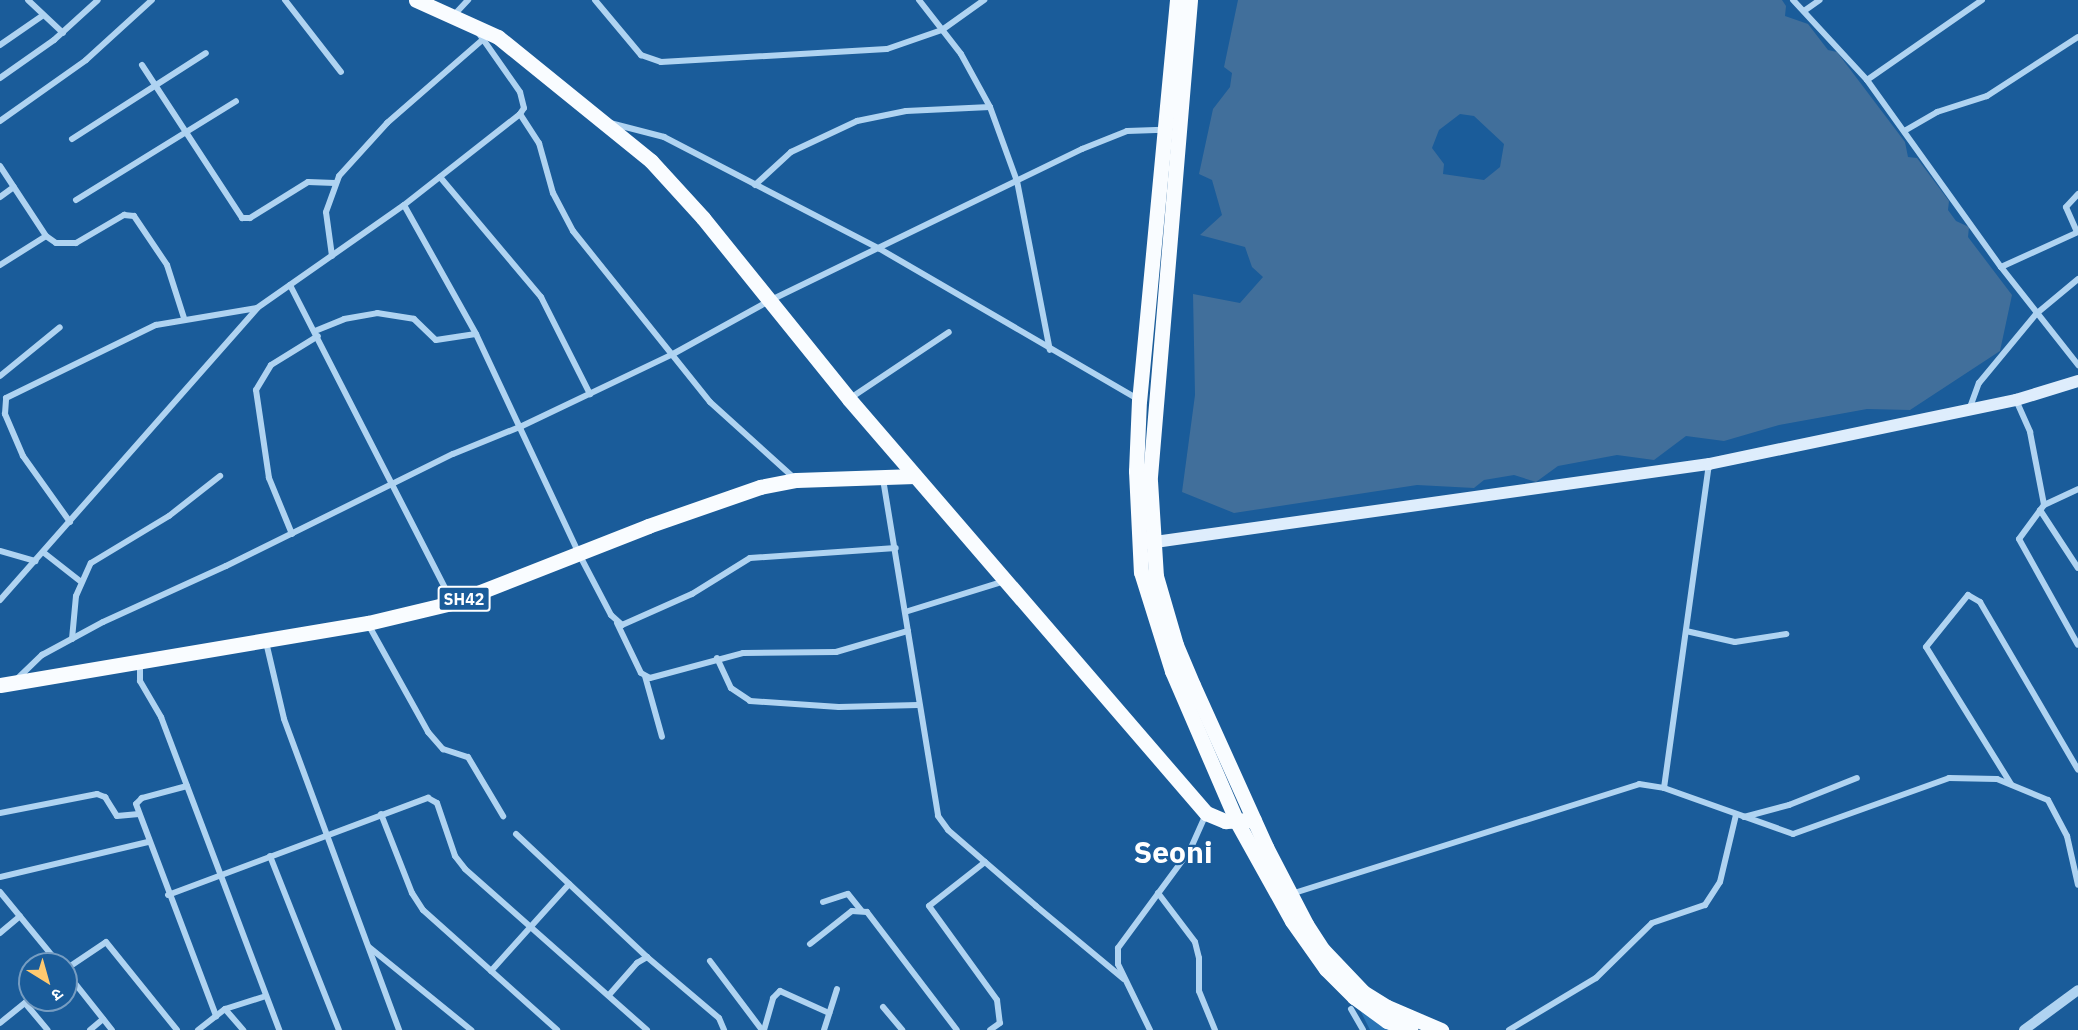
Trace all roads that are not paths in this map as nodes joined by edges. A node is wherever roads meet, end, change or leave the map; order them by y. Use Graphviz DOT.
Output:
graph roads {
  1 [pos="28,0"];
  2 [pos="98,0"];
  3 [pos="152,0"];
  4 [pos="285,0"];
  5 [pos="416,0"];
  6 [pos="595,0"];
  7 [pos="919,0"];
  8 [pos="984,0"];
  9 [pos="1177,0"];
  10 [pos="1190,0"];
  11 [pos="1793,0"];
  12 [pos="1820,0"];
  13 [pos="1982,0"];
  14 [pos="466,1"];
  15 [pos="1804,11"];
  16 [pos="42,16"];
  17 [pos="453,16"];
  18 [pos="474,23"];
  19 [pos="942,30"];
  20 [pos="63,33"];
  21 [pos="2078,37"];
  22 [pos="482,40"];
  23 [pos="1,43"];
  24 [pos="206,53"];
  25 [pos="142,65"];
  26 [pos="341,72"];
  27 [pos="0,78"];
  28 [pos="1867,80"];
  29 [pos="155,86"];
  30 [pos="236,101"];
  31 [pos="990,107"];
  32 [pos="520,114"];
  33 [pos="0,121"];
  34 [pos="607,123"];
  35 [pos="1906,130"];
  36 [pos="1172,132"];
  37 [pos="186,134"];
  38 [pos="72,139"];
  39 [pos="0,166"];
  40 [pos="440,177"];
  41 [pos="1017,181"];
  42 [pos="335,183"];
  43 [pos="755,184"];
  44 [pos="14,187"];
  45 [pos="2078,194"];
  46 [pos="0,197"];
  47 [pos="76,200"];
  48 [pos="404,204"];
  49 [pos="2078,232"];
  50 [pos="46,236"];
  51 [pos="880,249"];
  52 [pos="332,256"];
  53 [pos="0,265"];
  54 [pos="2001,267"];
  55 [pos="2078,279"];
  56 [pos="290,285"];
  57 [pos="771,300"];
  58 [pos="257,308"];
  59 [pos="2036,314"];
  60 [pos="184,318"];
  61 [pos="60,327"];
  62 [pos="949,332"];
  63 [pos="316,334"];
  64 [pos="476,334"];
  65 [pos="1050,350"];
  66 [pos="673,354"];
  67 [pos="2078,364"];
  68 [pos="0,376"];
  69 [pos="2078,381"];
  70 [pos="590,394"];
  71 [pos="849,399"];
  72 [pos="1139,400"];
  73 [pos="2016,400"];
  74 [pos="2,406"];
  75 [pos="1969,410"];
  76 [pos="522,426"];
  77 [pos="1709,464"];
  78 [pos="220,476"];
  79 [pos="915,476"];
  80 [pos="883,478"];
  81 [pos="796,480"];
  82 [pos="394,483"];
  83 [pos="2078,489"];
  84 [pos="2042,507"];
  85 [pos="70,522"];
  86 [pos="292,534"];
  87 [pos="1145,543"];
  88 [pos="896,548"];
  89 [pos="0,550"];
  90 [pos="44,552"];
  91 [pos="579,554"];
  92 [pos="36,561"];
  93 [pos="2078,568"];
  94 [pos="1008,580"];
  95 [pos="80,581"];
  96 [pos="0,600"];
  97 [pos="452,603"];
  98 [pos="905,612"];
  99 [pos="368,623"];
  100 [pos="617,623"];
  101 [pos="908,631"];
  102 [pos="1686,631"];
  103 [pos="1786,634"];
  104 [pos="72,639"];
  105 [pos="265,639"];
  106 [pos="2078,645"];
  107 [pos="717,658"];
  108 [pos="140,661"];
  109 [pos="645,676"];
  110 [pos="7,684"];
  111 [pos="918,705"];
  112 [pos="662,737"];
  113 [pos="2078,770"];
  114 [pos="1857,778"];
  115 [pos="2011,785"];
  116 [pos="187,786"];
  117 [pos="1664,788"];
  118 [pos="0,813"];
  119 [pos="1206,813"];
  120 [pos="139,814"];
  121 [pos="381,814"];
  122 [pos="503,816"];
  123 [pos="1739,816"];
  124 [pos="1254,820"];
  125 [pos="1237,822"];
  126 [pos="516,834"];
  127 [pos="326,835"];
  128 [pos="148,842"];
  129 [pos="270,856"];
  130 [pos="985,862"];
  131 [pos="220,875"];
  132 [pos="0,877"];
  133 [pos="569,884"];
  134 [pos="2078,884"];
  135 [pos="0,892"];
  136 [pos="1158,893"];
  137 [pos="168,895"];
  138 [pos="1284,897"];
  139 [pos="823,902"];
  140 [pos="861,910"];
  141 [pos="20,916"];
  142 [pos="530,926"];
  143 [pos="0,933"];
  144 [pos="810,944"];
  145 [pos="367,945"];
  146 [pos="49,952"];
  147 [pos="647,957"];
  148 [pos="710,961"];
  149 [pos="78,962"];
  150 [pos="491,971"];
  151 [pos="1124,979"];
  152 [pos="78,987"];
  153 [pos="837,989"];
  154 [pos="2078,990"];
  155 [pos="609,995"];
  156 [pos="266,996"];
  157 [pos="883,1007"];
  158 [pos="18,1008"];
  159 [pos="1351,1009"];
  160 [pos="225,1010"];
  161 [pos="35,1012"];
  162 [pos="829,1013"];
  163 [pos="216,1016"];
  164 [pos="103,1019"];
  165 [pos="0,1023"];
  166 [pos="48,1030"];
  167 [pos="90,1030"];
  168 [pos="112,1030"];
  169 [pos="177,1030"];
  170 [pos="198,1030"];
  171 [pos="243,1030"];
  172 [pos="279,1030"];
  173 [pos="339,1030"];
  174 [pos="399,1030"];
  175 [pos="471,1030"];
  176 [pos="557,1030"];
  177 [pos="647,1030"];
  178 [pos="724,1030"];
  179 [pos="763,1030"];
  180 [pos="824,1030"];
  181 [pos="902,1030"];
  182 [pos="957,1030"];
  183 [pos="990,1030"];
  184 [pos="1150,1030"];
  185 [pos="1215,1030"];
  186 [pos="1363,1030"];
  187 [pos="1410,1030"];
  188 [pos="1441,1030"];
  189 [pos="1509,1030"];
  190 [pos="2024,1030"];
  1 -- 16 [label="street"];
  2 -- 20 [label="street"];
  3 -- 33 [label="street"];
  4 -- 26 [label="street"];
  5 -- 17 [label="main road"];
  6 -- 19 [label="street"];
  7 -- 19 [label="street"];
  8 -- 19 [label="street"];
  9 -- 36 [label="main road"];
  10 -- 36 [label="main road"];
  11 -- 15 [label="street"];
  12 -- 15 [label="street"];
  13 -- 28 [label="street"];
  14 -- 17 [label="street"];
  15 -- 28 [label="street"];
  16 -- 20 [label="street"];
  16 -- 23 [label="street"];
  17 -- 18 [label="main road"];
  18 -- 22 [label="street"];
  18 -- 34 [label="main road"];
  19 -- 31 [label="street"];
  20 -- 27 [label="street"];
  21 -- 35 [label="street"];
  22 -- 32 [label="street"];
  22 -- 42 [label="street"];
  24 -- 29 [label="street"];
  25 -- 29 [label="street"];
  28 -- 35 [label="street"];
  29 -- 37 [label="street"];
  29 -- 38 [label="street"];
  30 -- 37 [label="street"];
  31 -- 41 [label="street"];
  31 -- 43 [label="street"];
  32 -- 40 [label="street"];
  32 -- 66 [label="street"];
  34 -- 43 [label="street"];
  34 -- 57 [label="main road"];
  35 -- 54 [label="street"];
  36 -- 41 [label="street"];
  36 -- 72 [label="main road"];
  36 -- 87 [label="main road"];
  37 -- 42 [label="street"];
  37 -- 47 [label="street"];
  39 -- 44 [label="street"];
  40 -- 48 [label="street"];
  40 -- 70 [label="street"];
  41 -- 51 [label="street"];
  41 -- 65 [label="street"];
  42 -- 52 [label="street"];
  43 -- 51 [label="street"];
  44 -- 46 [label="street"];
  44 -- 50 [label="street"];
  45 -- 49 [label="street"];
  48 -- 52 [label="street"];
  48 -- 64 [label="street"];
  49 -- 54 [label="street"];
  50 -- 53 [label="street"];
  50 -- 60 [label="street"];
  51 -- 57 [label="street"];
  51 -- 65 [label="street"];
  52 -- 56 [label="street"];
  54 -- 59 [label="street"];
  55 -- 59 [label="street"];
  56 -- 58 [label="street"];
  56 -- 63 [label="street"];
  57 -- 66 [label="street"];
  57 -- 71 [label="main road"];
  58 -- 60 [label="street"];
  58 -- 85 [label="street"];
  59 -- 67 [label="street"];
  59 -- 75 [label="street"];
  60 -- 74 [label="street"];
  61 -- 68 [label="street"];
  62 -- 71 [label="street"];
  63 -- 64 [label="street"];
  63 -- 82 [label="street"];
  63 -- 86 [label="street"];
  64 -- 76 [label="street"];
  65 -- 72 [label="street"];
  66 -- 70 [label="street"];
  66 -- 81 [label="street"];
  69 -- 73 [label="main road"];
  70 -- 76 [label="street"];
  71 -- 79 [label="main road"];
  72 -- 87 [label="main road"];
  73 -- 75 [label="main road"];
  73 -- 84 [label="street"];
  74 -- 85 [label="street"];
  75 -- 77 [label="main road"];
  76 -- 82 [label="street"];
  76 -- 91 [label="street"];
  77 -- 87 [label="main road"];
  77 -- 102 [label="street"];
  78 -- 95 [label="street"];
  79 -- 80 [label="main road, SH42"];
  79 -- 94 [label="main road"];
  80 -- 81 [label="main road, SH42"];
  80 -- 88 [label="street"];
  81 -- 91 [label="main road, SH42"];
  82 -- 86 [label="street"];
  82 -- 97 [label="street"];
  83 -- 84 [label="street"];
  84 -- 93 [label="street"];
  84 -- 106 [label="street"];
  85 -- 90 [label="street"];
  86 -- 104 [label="street"];
  87 -- 124 [label="main road"];
  87 -- 125 [label="main road"];
  88 -- 98 [label="street"];
  88 -- 100 [label="street"];
  89 -- 92 [label="street"];
  90 -- 92 [label="street"];
  90 -- 95 [label="street"];
  91 -- 97 [label="main road, SH42"];
  91 -- 100 [label="street"];
  92 -- 96 [label="street"];
  94 -- 98 [label="street"];
  94 -- 119 [label="main road"];
  95 -- 104 [label="street"];
  97 -- 99 [label="main road, SH42"];
  98 -- 101 [label="street"];
  99 -- 105 [label="main road, SH42"];
  99 -- 122 [label="street"];
  100 -- 109 [label="street"];
  101 -- 107 [label="street"];
  101 -- 111 [label="street"];
  102 -- 103 [label="street"];
  102 -- 117 [label="street"];
  104 -- 110 [label="street"];
  105 -- 108 [label="main road, SH42"];
  105 -- 127 [label="street"];
  107 -- 109 [label="street"];
  107 -- 111 [label="street"];
  108 -- 110 [label="main road, SH42"];
  108 -- 116 [label="street"];
  109 -- 112 [label="street"];
  111 -- 130 [label="street"];
  113 -- 115 [label="street"];
  114 -- 123 [label="street"];
  115 -- 123 [label="street"];
  115 -- 134 [label="street"];
  116 -- 120 [label="street"];
  116 -- 131 [label="street"];
  117 -- 123 [label="street"];
  117 -- 138 [label="street"];
  118 -- 120 [label="street"];
  119 -- 125 [label="main road"];
  119 -- 136 [label="street"];
  120 -- 128 [label="street"];
  121 -- 127 [label="street"];
  121 -- 142 [label="street"];
  121 -- 150 [label="street"];
  123 -- 189 [label="street"];
  124 -- 125 [label="main road"];
  124 -- 138 [label="main road"];
  125 -- 138 [label="main road"];
  126 -- 133 [label="street"];
  127 -- 129 [label="street"];
  127 -- 145 [label="street"];
  128 -- 132 [label="street"];
  128 -- 137 [label="street"];
  129 -- 131 [label="street"];
  129 -- 173 [label="street"];
  130 -- 151 [label="street"];
  130 -- 183 [label="street"];
  131 -- 137 [label="street"];
  131 -- 156 [label="street"];
  133 -- 142 [label="street"];
  133 -- 147 [label="street"];
  135 -- 141 [label="street"];
  136 -- 151 [label="street"];
  136 -- 185 [label="street"];
  137 -- 163 [label="street"];
  138 -- 187 [label="main road"];
  138 -- 188 [label="main road"];
  139 -- 140 [label="street"];
  140 -- 144 [label="street"];
  140 -- 182 [label="street"];
  141 -- 143 [label="street"];
  141 -- 146 [label="street"];
  142 -- 150 [label="street"];
  142 -- 155 [label="street"];
  145 -- 174 [label="street"];
  145 -- 175 [label="street"];
  147 -- 155 [label="street"];
  147 -- 178 [label="street"];
  148 -- 179 [label="street"];
  149 -- 169 [label="street"];
  150 -- 176 [label="street"];
  151 -- 184 [label="street"];
  152 -- 164 [label="street"];
  153 -- 162 [label="street"];
  154 -- 190 [label="street"];
  155 -- 177 [label="street"];
  156 -- 160 [label="street"];
  156 -- 172 [label="street"];
  157 -- 181 [label="street"];
  158 -- 165 [label="street"];
  159 -- 186 [label="street"];
  160 -- 163 [label="street"];
  160 -- 171 [label="street"];
  161 -- 166 [label="street"];
  162 -- 179 [label="street"];
  162 -- 180 [label="street"];
  163 -- 170 [label="street"];
  164 -- 167 [label="street"];
  164 -- 168 [label="street"];
}
